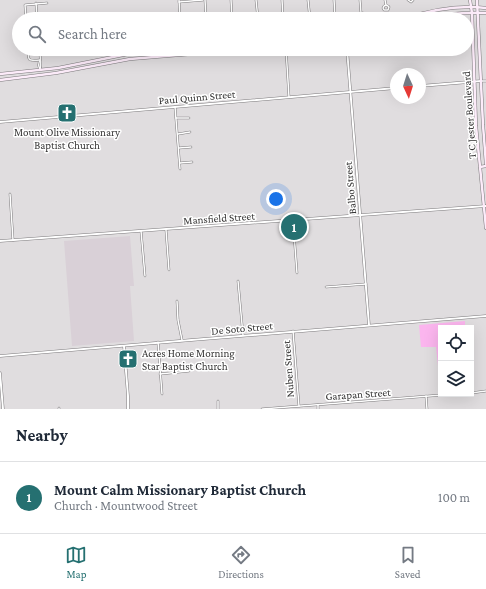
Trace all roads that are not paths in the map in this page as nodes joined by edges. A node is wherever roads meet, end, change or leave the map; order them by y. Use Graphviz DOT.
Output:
graph roads {
  1 [pos="204,0"];
  2 [pos="231,0"];
  3 [pos="256,0"];
  4 [pos="282,0"];
  5 [pos="308,0"];
  6 [pos="334,0"];
  7 [pos="360,0"];
  8 [pos="386,0"];
  9 [pos="408,0"];
  10 [pos="413,0"];
  11 [pos="470,0"];
  12 [pos="476,0"];
  13 [pos="179,1"];
  14 [pos="47,3"];
  15 [pos="36,4"];
  16 [pos="386,5"];
  17 [pos="471,7"];
  18 [pos="477,7"];
  19 [pos="486,8"];
  20 [pos="434,11"];
  21 [pos="26,12"];
  22 [pos="37,12"];
  23 [pos="180,12"];
  24 [pos="205,12"];
  25 [pos="232,12"];
  26 [pos="257,12"];
  27 [pos="283,12"];
  28 [pos="309,12"];
  29 [pos="335,12"];
  30 [pos="361,12"];
  31 [pos="429,12"];
  32 [pos="472,12"];
  33 [pos="474,12"];
  34 [pos="478,13"];
  35 [pos="486,14"];
  36 [pos="28,56"];
  37 [pos="40,56"];
  38 [pos="119,56"];
  39 [pos="164,56"];
  40 [pos="286,56"];
  41 [pos="347,56"];
  42 [pos="473,56"];
  43 [pos="144,58"];
  44 [pos="105,59"];
  45 [pos="40,60"];
  46 [pos="106,64"];
  47 [pos="40,70"];
  48 [pos="20,72"];
  49 [pos="0,74"];
  50 [pos="20,78"];
  51 [pos="0,80"];
  52 [pos="480,81"];
  53 [pos="486,81"];
  54 [pos="474,82"];
  55 [pos="426,86"];
  56 [pos="390,89"];
  57 [pos="350,92"];
  58 [pos="289,98"];
  59 [pos="176,107"];
  60 [pos="176,118"];
  61 [pos="189,118"];
  62 [pos="0,122"];
  63 [pos="482,125"];
  64 [pos="476,126"];
  65 [pos="190,132"];
  66 [pos="178,134"];
  67 [pos="179,148"];
  68 [pos="191,148"];
  69 [pos="192,162"];
  70 [pos="180,163"];
  71 [pos="486,165"];
  72 [pos="480,166"];
  73 [pos="180,170"];
  74 [pos="10,194"];
  75 [pos="485,206"];
  76 [pos="360,216"];
  77 [pos="293,220"];
  78 [pos="486,228"];
  79 [pos="166,230"];
  80 [pos="141,231"];
  81 [pos="13,240"];
  82 [pos="0,241"];
  83 [pos="169,270"];
  84 [pos="297,273"];
  85 [pos="145,276"];
  86 [pos="238,281"];
  87 [pos="366,284"];
  88 [pos="326,287"];
  89 [pos="177,301"];
  90 [pos="486,316"];
  91 [pos="369,325"];
  92 [pos="293,331"];
  93 [pos="243,336"];
  94 [pos="182,340"];
  95 [pos="158,342"];
  96 [pos="124,346"];
  97 [pos="0,356"];
  98 [pos="189,371"];
  99 [pos="0,373"];
  100 [pos="160,374"];
  101 [pos="486,391"];
  102 [pos="474,393"];
  103 [pos="162,394"];
  104 [pos="438,395"];
  105 [pos="426,396"];
  106 [pos="218,401"];
  107 [pos="318,405"];
  108 [pos="299,406"];
  109 [pos="3,409"];
  110 [pos="128,409"];
  111 [pos="218,409"];
  112 [pos="262,409"];
  113 [pos="318,409"];
  114 [pos="427,409"];
  1 -- 13 [label="street"];
  1 -- 24 [label="street"];
  2 -- 25 [label="street"];
  3 -- 26 [label="street"];
  4 -- 27 [label="street"];
  5 -- 28 [label="street"];
  6 -- 29 [label="street"];
  7 -- 30 [label="street"];
  8 -- 16 [label="street"];
  9 -- 10 [label="street"];
  11 -- 17 [label="main road, T C Jester Boulevard"];
  12 -- 18 [label="main road, T C Jester Boulevard"];
  13 -- 23 [label="street"];
  14 -- 15 [label="street"];
  15 -- 21 [label="street"];
  15 -- 22 [label="street"];
  17 -- 18 [label="main road"];
  17 -- 20 [label="main road"];
  17 -- 32 [label="main road, T C Jester Boulevard"];
  18 -- 19 [label="main road"];
  18 -- 34 [label="main road, T C Jester Boulevard"];
  20 -- 31 [label="main road"];
  33 -- 34 [label="main road"];
  34 -- 35 [label="main road"];
  34 -- 52 [label="main road, T C Jester Boulevard"];
  36 -- 45 [label="street"];
  37 -- 45 [label="street"];
  38 -- 44 [label="main road"];
  39 -- 43 [label="main road"];
  40 -- 58 [label="street"];
  41 -- 57 [label="street, Balbo Street"];
  42 -- 54 [label="main road, T C Jester Boulevard"];
  43 -- 46 [label="main road"];
  44 -- 46 [label="main road"];
  44 -- 47 [label="main road"];
  45 -- 47 [label="street"];
  46 -- 50 [label="main road"];
  47 -- 48 [label="main road"];
  48 -- 49 [label="main road"];
  48 -- 50 [label="main road"];
  50 -- 51 [label="main road"];
  52 -- 53 [label="street"];
  52 -- 54 [label="street"];
  52 -- 63 [label="main road, T C Jester Boulevard"];
  54 -- 55 [label="street"];
  54 -- 64 [label="main road, T C Jester Boulevard"];
  56 -- 57 [label="street, Paul Quinn Street"];
  57 -- 58 [label="street, Paul Quinn Street"];
  57 -- 76 [label="street, Balbo Street"];
  58 -- 59 [label="street, Paul Quinn Street"];
  59 -- 60 [label="street"];
  59 -- 62 [label="street, Paul Quinn Street"];
  60 -- 61 [label="street"];
  60 -- 66 [label="street"];
  63 -- 64 [label="main road"];
  63 -- 71 [label="main road, T C Jester Boulevard"];
  64 -- 72 [label="main road, T C Jester Boulevard"];
  65 -- 66 [label="street"];
  66 -- 67 [label="street"];
  67 -- 68 [label="street"];
  67 -- 70 [label="street"];
  69 -- 70 [label="street"];
  70 -- 73 [label="street"];
  71 -- 72 [label="main road"];
  72 -- 75 [label="main road, T C Jester Boulevard"];
  74 -- 81 [label="street"];
  75 -- 76 [label="street, Mansfield Street"];
  75 -- 78 [label="main road, T C Jester Boulevard"];
  76 -- 77 [label="street, Mansfield Street"];
  76 -- 87 [label="street, Balbo Street"];
  77 -- 79 [label="street, Mansfield Street"];
  77 -- 84 [label="street"];
  79 -- 80 [label="street, Mansfield Street"];
  79 -- 83 [label="street"];
  80 -- 81 [label="street, Mansfield Street"];
  80 -- 85 [label="street"];
  81 -- 82 [label="street, Mansfield Street"];
  86 -- 93 [label="street"];
  87 -- 88 [label="street"];
  87 -- 91 [label="street, Balbo Street"];
  89 -- 94 [label="street"];
  90 -- 91 [label="street, De Soto Street"];
  91 -- 92 [label="street, De Soto Street"];
  92 -- 93 [label="street, De Soto Street"];
  92 -- 108 [label="street, Nuben Street"];
  93 -- 94 [label="street, De Soto Street"];
  94 -- 95 [label="street, De Soto Street"];
  95 -- 96 [label="street, De Soto Street"];
  95 -- 100 [label="street"];
  96 -- 97 [label="street, De Soto Street"];
  96 -- 110 [label="street"];
  98 -- 100 [label="street"];
  99 -- 109 [label="street"];
  100 -- 103 [label="street"];
  101 -- 102 [label="street"];
  104 -- 105 [label="street, Garapan Street"];
  105 -- 107 [label="street, Garapan Street"];
  105 -- 114 [label="street"];
  106 -- 111 [label="street"];
  107 -- 108 [label="street, Garapan Street"];
  107 -- 113 [label="street"];
  108 -- 112 [label="street, Garapan Street"];
}
